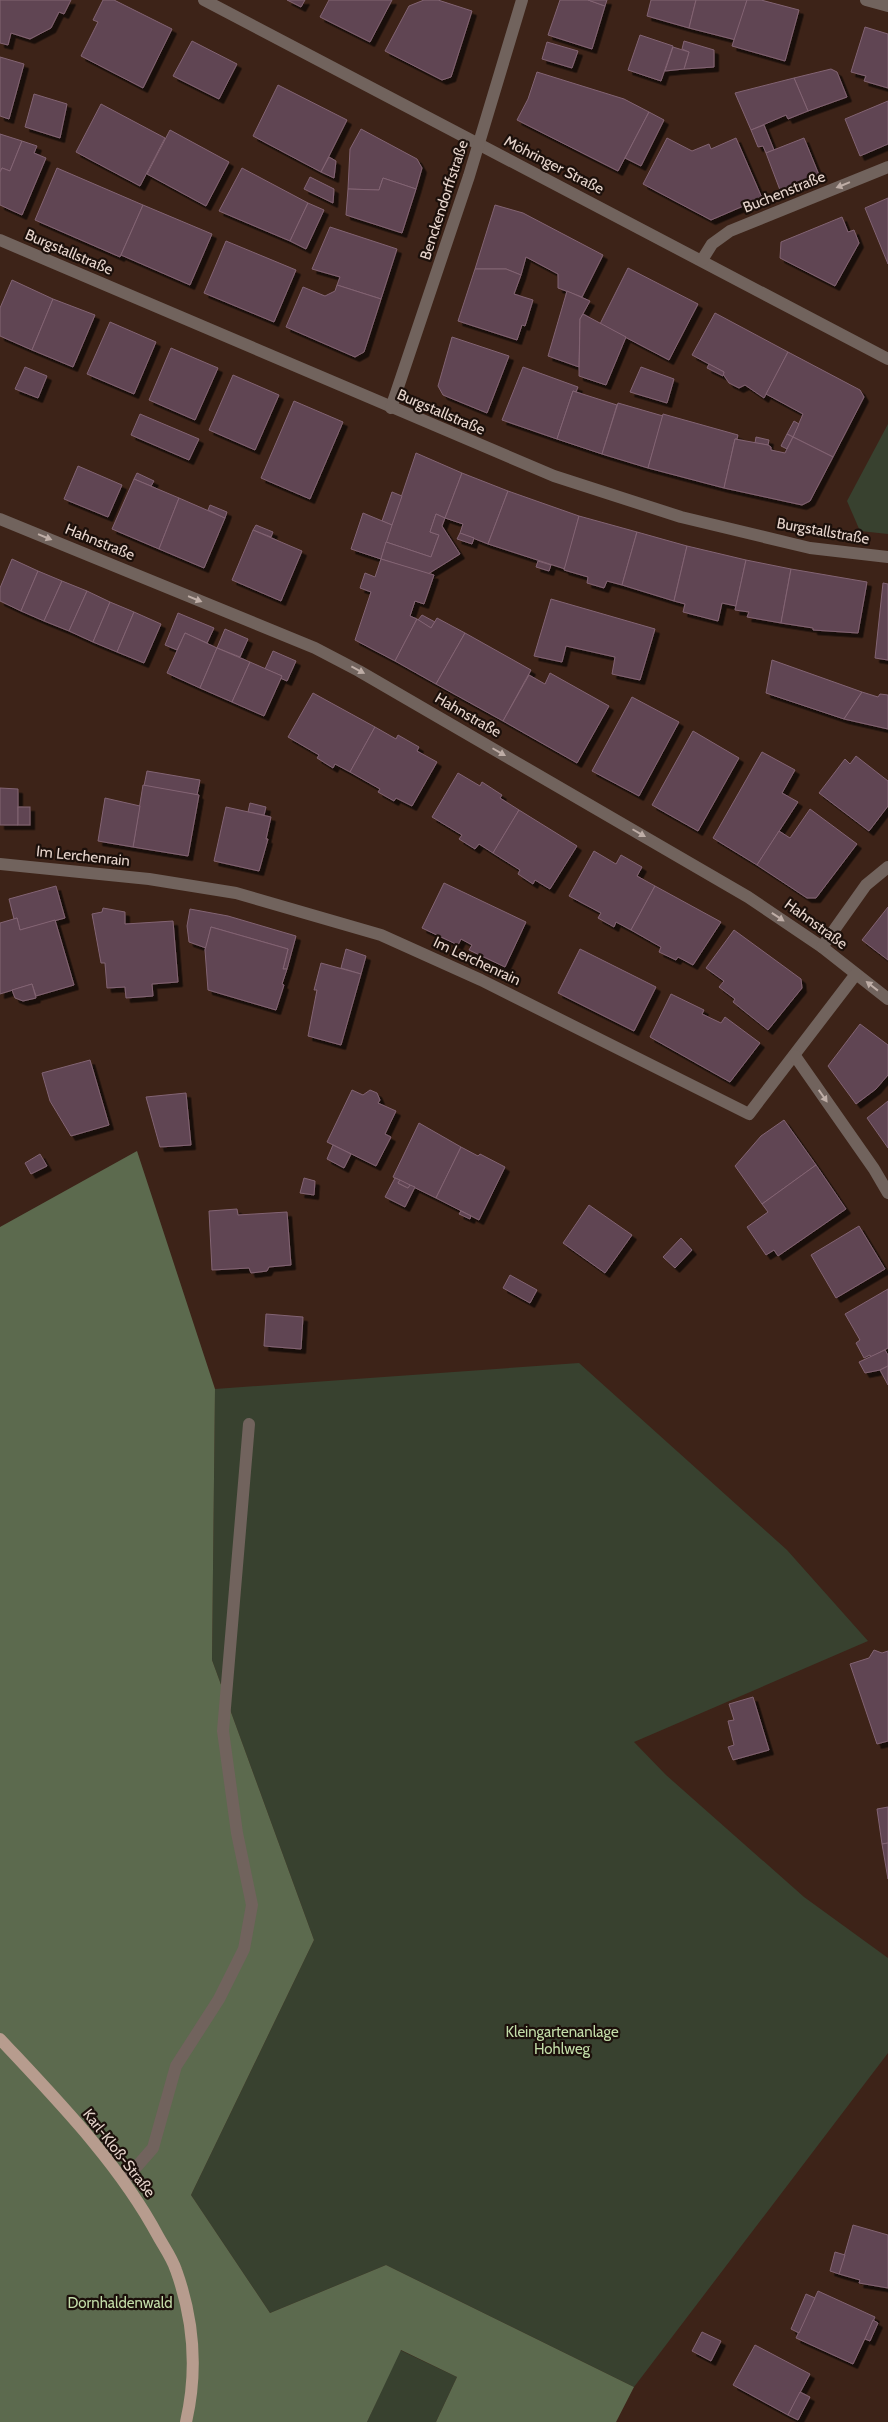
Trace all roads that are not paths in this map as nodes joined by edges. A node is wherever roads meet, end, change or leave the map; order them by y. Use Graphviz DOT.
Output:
graph roads {
  1 [pos="204,0"];
  2 [pos="522,0"];
  3 [pos="866,0"];
  4 [pos="888,6"];
  5 [pos="479,144"];
  6 [pos="888,167"];
  7 [pos="0,240"];
  8 [pos="702,260"];
  9 [pos="888,359"];
  10 [pos="391,408"];
  11 [pos="0,519"];
  12 [pos="888,557"];
  13 [pos="0,864"];
  14 [pos="888,867"];
  15 [pos="822,947"];
  16 [pos="856,974"];
  17 [pos="888,999"];
  18 [pos="795,1056"];
  19 [pos="888,1193"];
  20 [pos="249,1424"];
  21 [pos="0,2039"];
  22 [pos="124,2181"];
  23 [pos="186,2422"];
  1 -- 5 [label="street, Möhringer Straße"];
  2 -- 5 [label="street, Benckendorffstraße"];
  3 -- 4 [label="street"];
  5 -- 8 [label="street, Möhringer Straße"];
  5 -- 10 [label="street, Benckendorffstraße"];
  6 -- 8 [label="street, Buchenstraße, one-way"];
  7 -- 10 [label="street, Burgstallstraße"];
  8 -- 9 [label="street, Möhringer Straße"];
  10 -- 12 [label="street, Burgstallstraße"];
  11 -- 15 [label="street, Hahnstraße, one-way"];
  13 -- 18 [label="street, Im Lerchenrain"];
  14 -- 15 [label="street"];
  15 -- 16 [label="street, Hahnstraße"];
  17 -- 16 [label="street, Hahnstraße, one-way"];
  16 -- 18 [label="street, Im Lerchenrain"];
  18 -- 19 [label="street, one-way"];
  20 -- 22 [label="street"];
  21 -- 22 [label="main road, Karl-Kloß-Straße"];
  22 -- 23 [label="main road, Karl-Kloß-Straße"];
}
